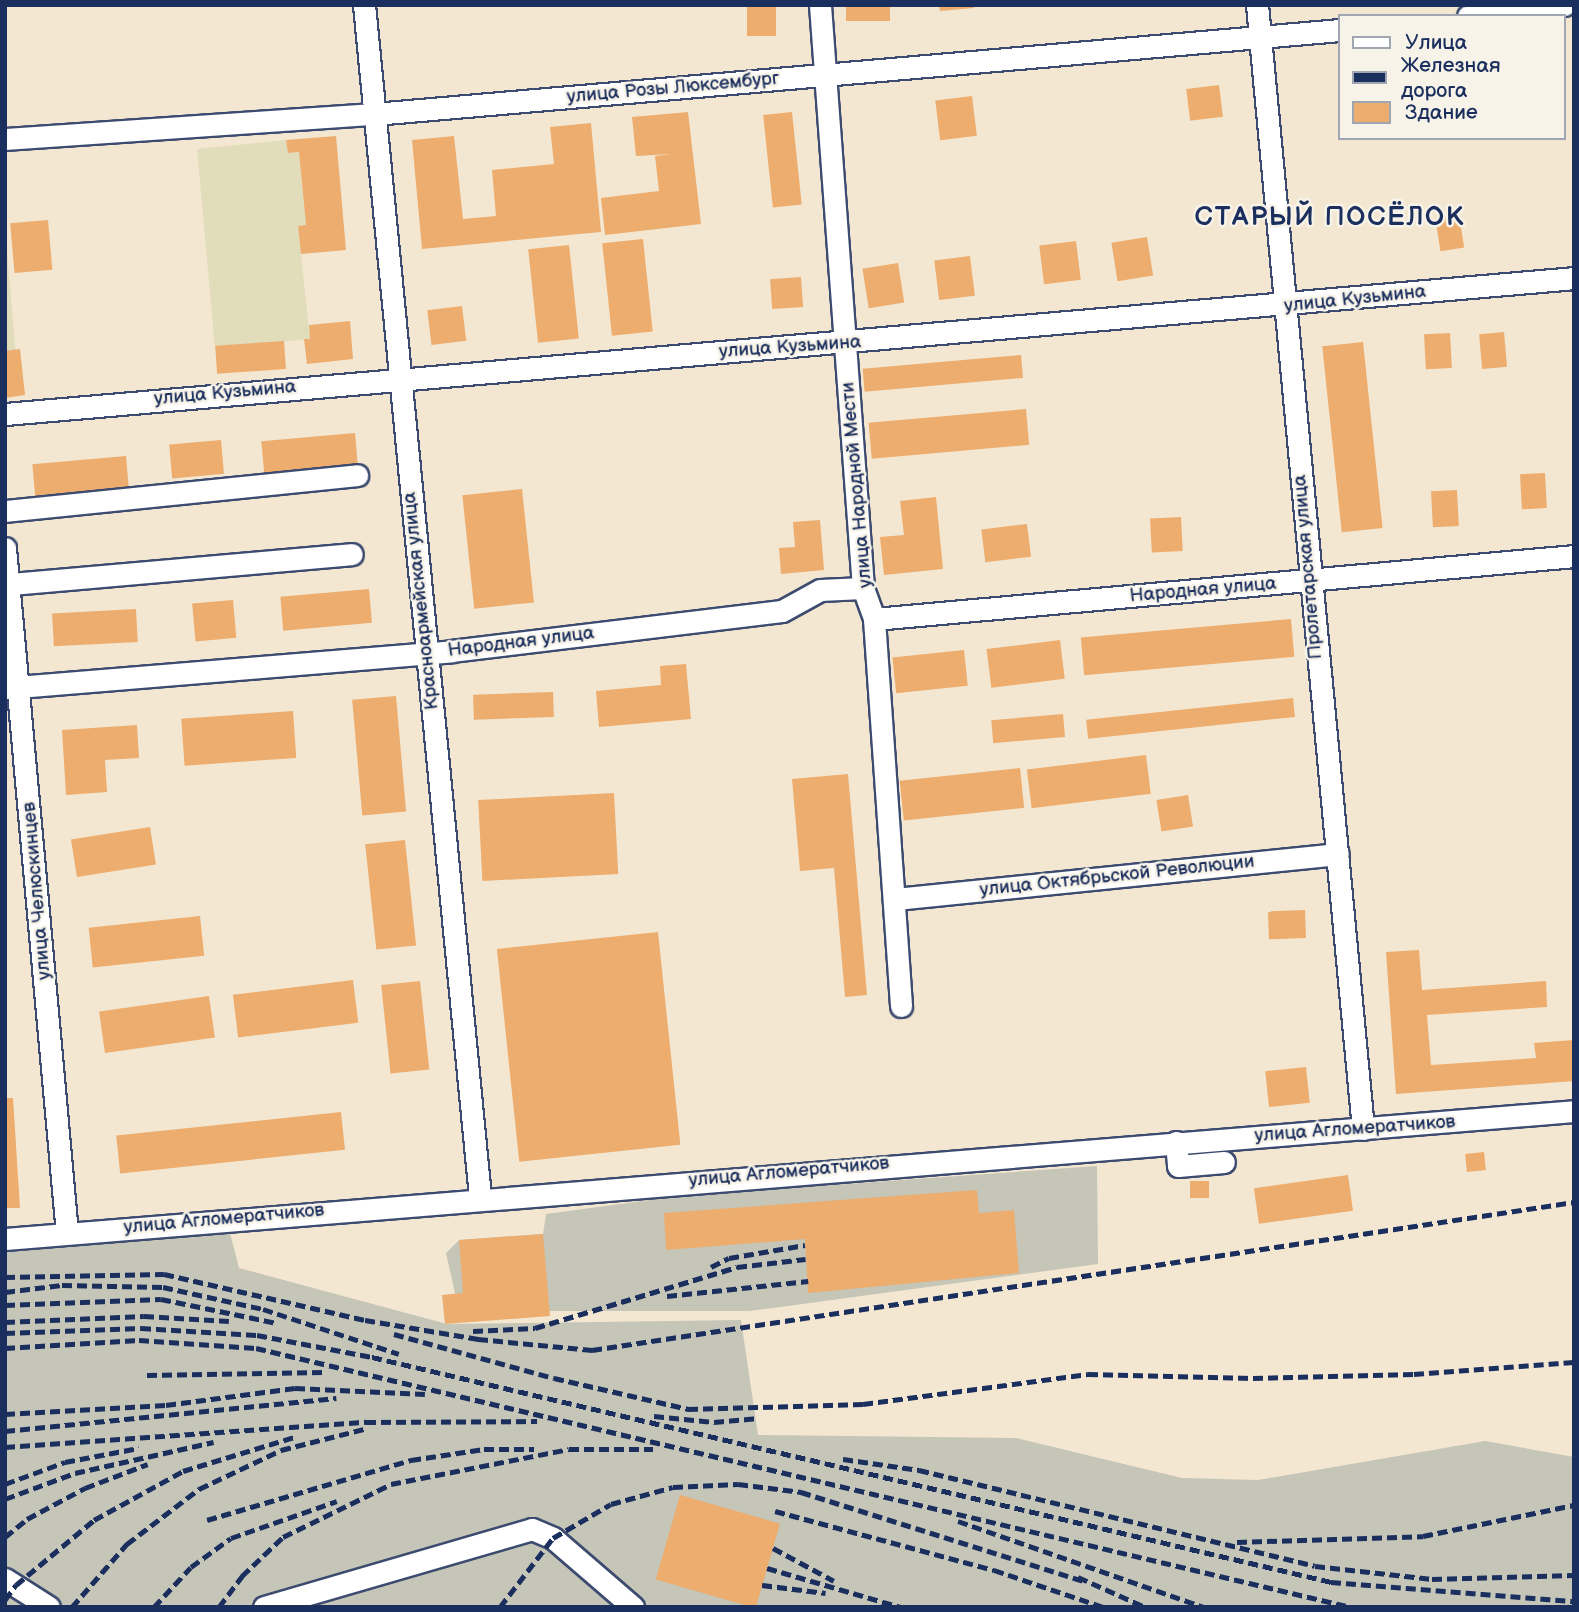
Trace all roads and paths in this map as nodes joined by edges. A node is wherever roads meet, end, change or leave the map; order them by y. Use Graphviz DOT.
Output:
graph roads {
  1 [pos="364,5"];
  2 [pos="820,5"];
  3 [pos="1257,5"];
  4 [pos="1564,5"];
  5 [pos="1485,14"];
  6 [pos="1338,30"];
  7 [pos="1259,39"];
  8 [pos="827,75"];
  9 [pos="374,114"];
  10 [pos="5,139"];
  11 [pos="1574,278"];
  12 [pos="1285,306"];
  13 [pos="846,343"];
  14 [pos="399,377"];
  15 [pos="5,414"];
  16 [pos="357,475"];
  17 [pos="5,511"];
  18 [pos="5,548"];
  19 [pos="352,554"];
  20 [pos="1574,556"];
  21 [pos="1308,580"];
  22 [pos="10,584"];
  23 [pos="863,588"];
  24 [pos="874,619"];
  25 [pos="426,654"];
  26 [pos="12,688"];
  27 [pos="1338,854"];
  28 [pos="896,899"];
  29 [pos="901,1006"];
  30 [pos="1574,1111"];
  31 [pos="1363,1129"];
  32 [pos="1176,1142"];
  33 [pos="1224,1162"];
  34 [pos="480,1197"];
  35 [pos="67,1233"];
  36 [pos="5,1239"];
  37 [pos="5,1579"];
  38 [pos="47,1606"];
  39 [pos="264,1607"];
  40 [pos="634,1607"];
  1 -- 9 [label="street, Красноармейская улица"];
  2 -- 8 [label="street, улица Народной Мести"];
  3 -- 7 [label="street, Пролетарская улица"];
  4 -- 5 [label="street"];
  6 -- 7 [label="street, улица Розы Люксембург"];
  7 -- 8 [label="street, улица Розы Люксембург"];
  7 -- 12 [label="street, Пролетарская улица"];
  8 -- 9 [label="street, улица Розы Люксембург"];
  8 -- 13 [label="street, улица Народной Мести"];
  9 -- 10 [label="street, улица Розы Люксембург"];
  9 -- 14 [label="street, Красноармейская улица"];
  11 -- 12 [label="street, улица Кузьмина"];
  12 -- 13 [label="street, улица Кузьмина"];
  12 -- 21 [label="street, Пролетарская улица"];
  13 -- 14 [label="street, улица Кузьмина"];
  13 -- 23 [label="street, улица Народной Мести"];
  14 -- 15 [label="street, улица Кузьмина"];
  14 -- 25 [label="street, Красноармейская улица"];
  16 -- 17 [label="street"];
  18 -- 22 [label="street, улица Челюскинцев"];
  19 -- 22 [label="street"];
  20 -- 21 [label="street, Народная улица"];
  21 -- 24 [label="street, Народная улица"];
  21 -- 27 [label="street, Пролетарская улица"];
  22 -- 26 [label="street, улица Челюскинцев"];
  23 -- 24 [label="street, улица Народной Мести"];
  23 -- 25 [label="street, Народная улица"];
  24 -- 28 [label="street, улица Народной Мести"];
  25 -- 26 [label="street, Народная улица"];
  25 -- 34 [label="street, Красноармейская улица"];
  26 -- 35 [label="street, улица Челюскинцев"];
  27 -- 28 [label="street, улица Октябрьской Революции"];
  27 -- 31 [label="street, Пролетарская улица"];
  28 -- 29 [label="street, улица Народной Мести"];
  30 -- 31 [label="street, улица Агломератчиков"];
  31 -- 32 [label="street, улица Агломератчиков"];
  32 -- 33 [label="street"];
  32 -- 34 [label="street, улица Агломератчиков"];
  34 -- 35 [label="street, улица Агломератчиков"];
  35 -- 36 [label="street, улица Агломератчиков"];
  37 -- 38 [label="street"];
  39 -- 40 [label="street"];
}
